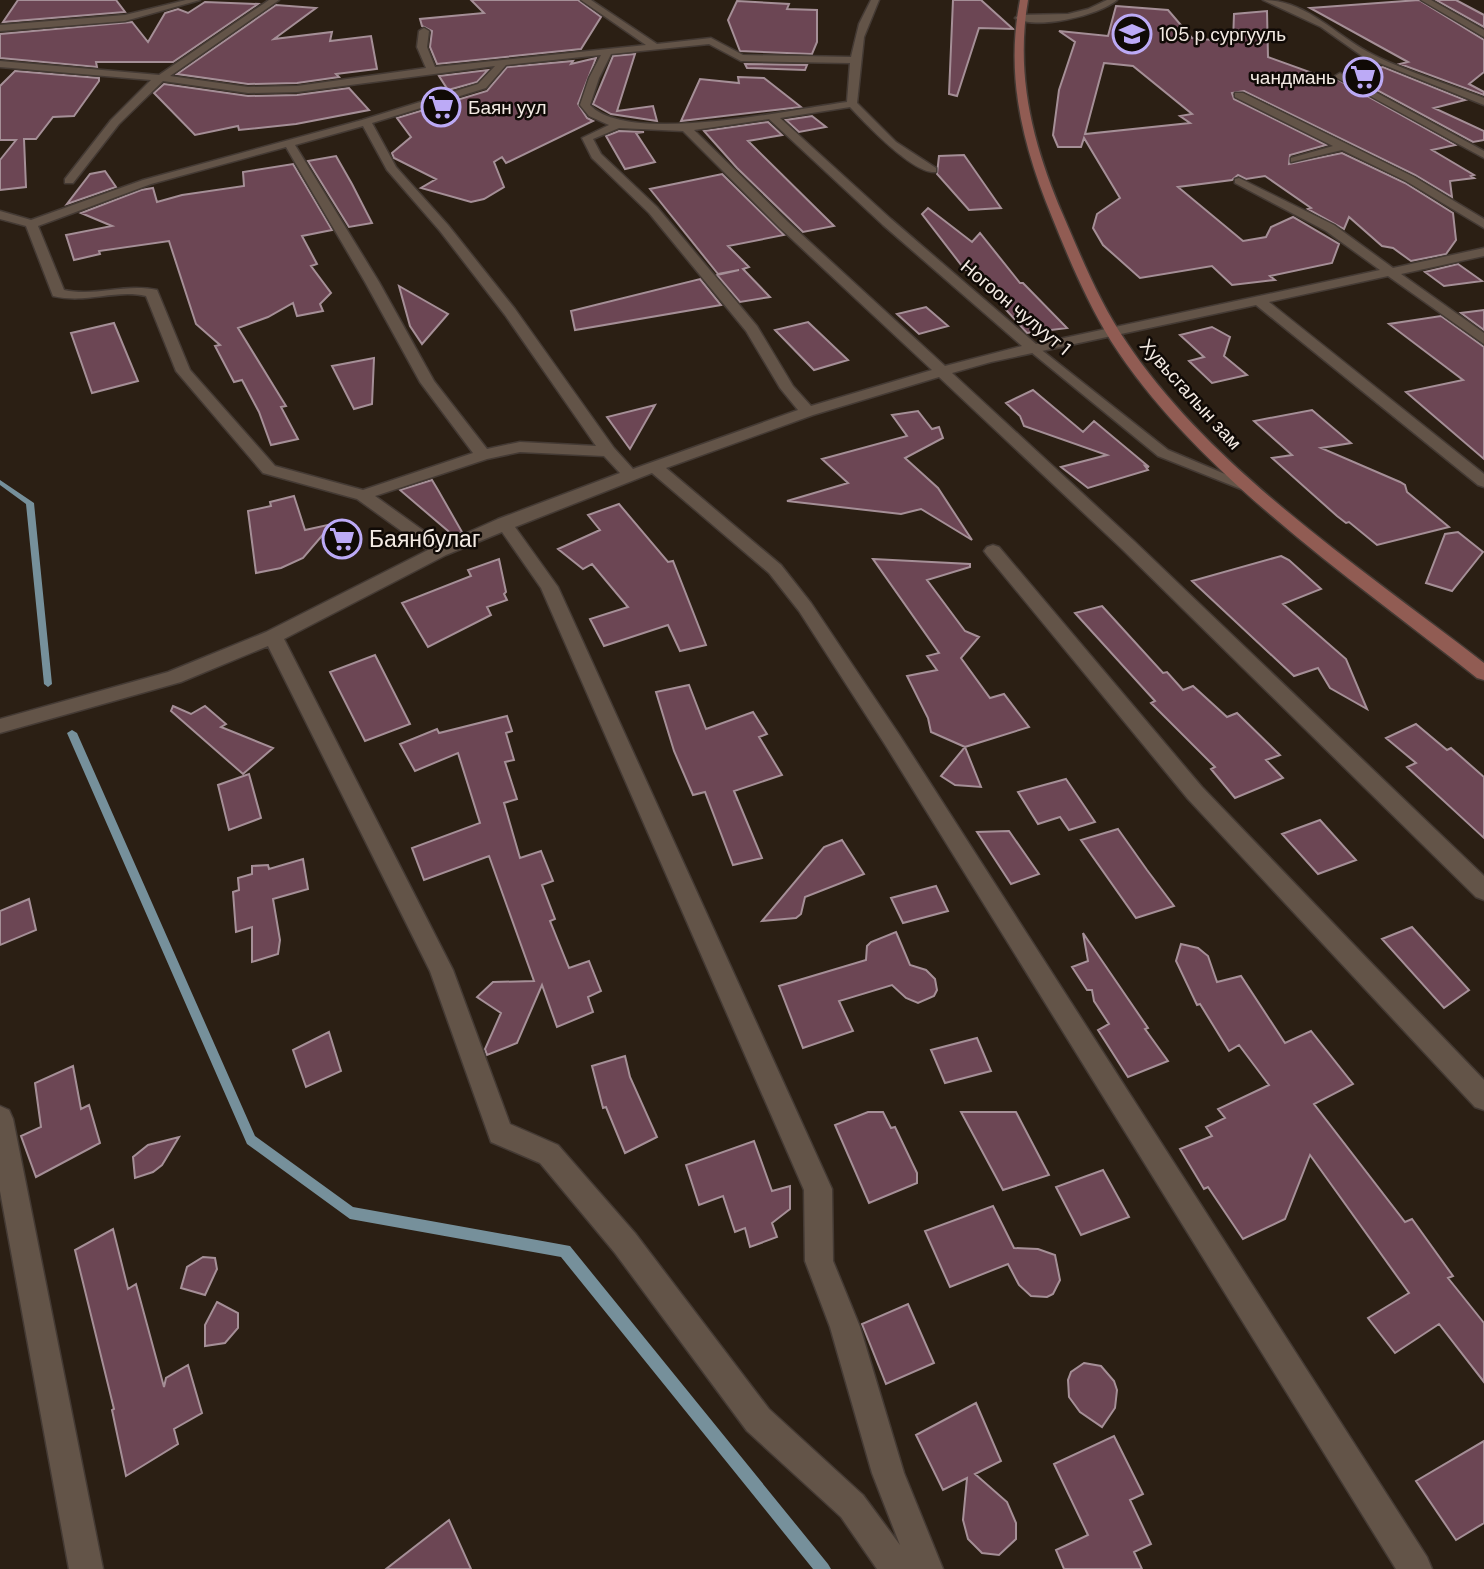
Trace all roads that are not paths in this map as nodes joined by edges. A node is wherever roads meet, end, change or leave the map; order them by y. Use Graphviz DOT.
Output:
graph roads {
  1 [pos="196,0"];
  2 [pos="275,0"];
  3 [pos="586,0"];
  4 [pos="875,0"];
  5 [pos="1024,0"];
  6 [pos="1114,0"];
  7 [pos="1267,0"];
  8 [pos="1425,0"];
  9 [pos="1019,18"];
  10 [pos="0,28"];
  11 [pos="424,31"];
  12 [pos="1484,34"];
  13 [pos="655,47"];
  14 [pos="607,53"];
  15 [pos="855,60"];
  16 [pos="504,62"];
  17 [pos="0,64"];
  18 [pos="432,70"];
  19 [pos="1340,76"];
  20 [pos="162,78"];
  21 [pos="1239,95"];
  22 [pos="1484,102"];
  23 [pos="852,104"];
  24 [pos="773,117"];
  25 [pos="366,122"];
  26 [pos="618,125"];
  27 [pos="686,128"];
  28 [pos="289,143"];
  29 [pos="1340,147"];
  30 [pos="1484,155"];
  31 [pos="1295,160"];
  32 [pos="932,170"];
  33 [pos="69,181"];
  34 [pos="1239,181"];
  35 [pos="0,215"];
  36 [pos="30,224"];
  37 [pos="1484,224"];
  38 [pos="1484,252"];
  39 [pos="1389,271"];
  40 [pos="1258,300"];
  41 [pos="1113,332"];
  42 [pos="1484,341"];
  43 [pos="1035,350"];
  44 [pos="942,371"];
  45 [pos="808,412"];
  46 [pos="608,451"];
  47 [pos="484,455"];
  48 [pos="655,467"];
  49 [pos="631,474"];
  50 [pos="1484,482"];
  51 [pos="1257,490"];
  52 [pos="363,495"];
  53 [pos="504,523"];
  54 [pos="440,551"];
  55 [pos="993,551"];
  56 [pos="273,637"];
  57 [pos="1484,673"];
  58 [pos="0,726"];
  59 [pos="1484,890"];
  60 [pos="1484,1098"];
  61 [pos="0,1119"];
  62 [pos="86,1569"];
  63 [pos="897,1569"];
  64 [pos="926,1569"];
  65 [pos="1415,1569"];
  1 -- 10 [label="street"];
  2 -- 20 [label="street"];
  3 -- 13 [label="street"];
  4 -- 15 [label="street"];
  5 -- 9 [label="main road, Хувьсгалын зам"];
  6 -- 9 [label="street"];
  7 -- 22 [label="street"];
  8 -- 12 [label="street"];
  9 -- 41 [label="main road, Хувьсгалын зам"];
  11 -- 18 [label="street"];
  13 -- 14 [label="street"];
  13 -- 15 [label="street"];
  14 -- 16 [label="street"];
  14 -- 26 [label="street"];
  15 -- 23 [label="street"];
  16 -- 18 [label="street"];
  16 -- 25 [label="street"];
  17 -- 20 [label="street"];
  18 -- 20 [label="street"];
  19 -- 30 [label="street"];
  20 -- 33 [label="street"];
  21 -- 29 [label="street"];
  23 -- 24 [label="street"];
  23 -- 32 [label="street"];
  24 -- 27 [label="street"];
  24 -- 43 [label="street, Ногоон чулуут 1"];
  25 -- 28 [label="street"];
  25 -- 46 [label="street"];
  26 -- 27 [label="street"];
  26 -- 45 [label="street"];
  27 -- 44 [label="street"];
  28 -- 36 [label="street"];
  28 -- 47 [label="street"];
  29 -- 31 [label="street"];
  29 -- 37 [label="street"];
  34 -- 39 [label="street"];
  35 -- 36 [label="street"];
  36 -- 52 [label="street"];
  38 -- 39 [label="street"];
  39 -- 40 [label="street"];
  39 -- 42 [label="street"];
  40 -- 41 [label="street"];
  40 -- 50 [label="street"];
  41 -- 43 [label="street"];
  41 -- 51 [label="main road, Хувьсгалын зам"];
  43 -- 44 [label="street"];
  43 -- 51 [label="lane, Ногоон чулуут 1"];
  44 -- 45 [label="street"];
  44 -- 59 [label="street"];
  45 -- 48 [label="street"];
  46 -- 47 [label="street"];
  46 -- 49 [label="street"];
  47 -- 52 [label="street"];
  48 -- 49 [label="street"];
  48 -- 65 [label="street"];
  49 -- 53 [label="street"];
  51 -- 57 [label="main road, Хувьсгалын зам"];
  52 -- 54 [label="street"];
  53 -- 54 [label="street"];
  53 -- 64 [label="street"];
  54 -- 56 [label="street"];
  55 -- 60 [label="street"];
  56 -- 58 [label="street"];
  56 -- 63 [label="street"];
  61 -- 62 [label="street"];
}
